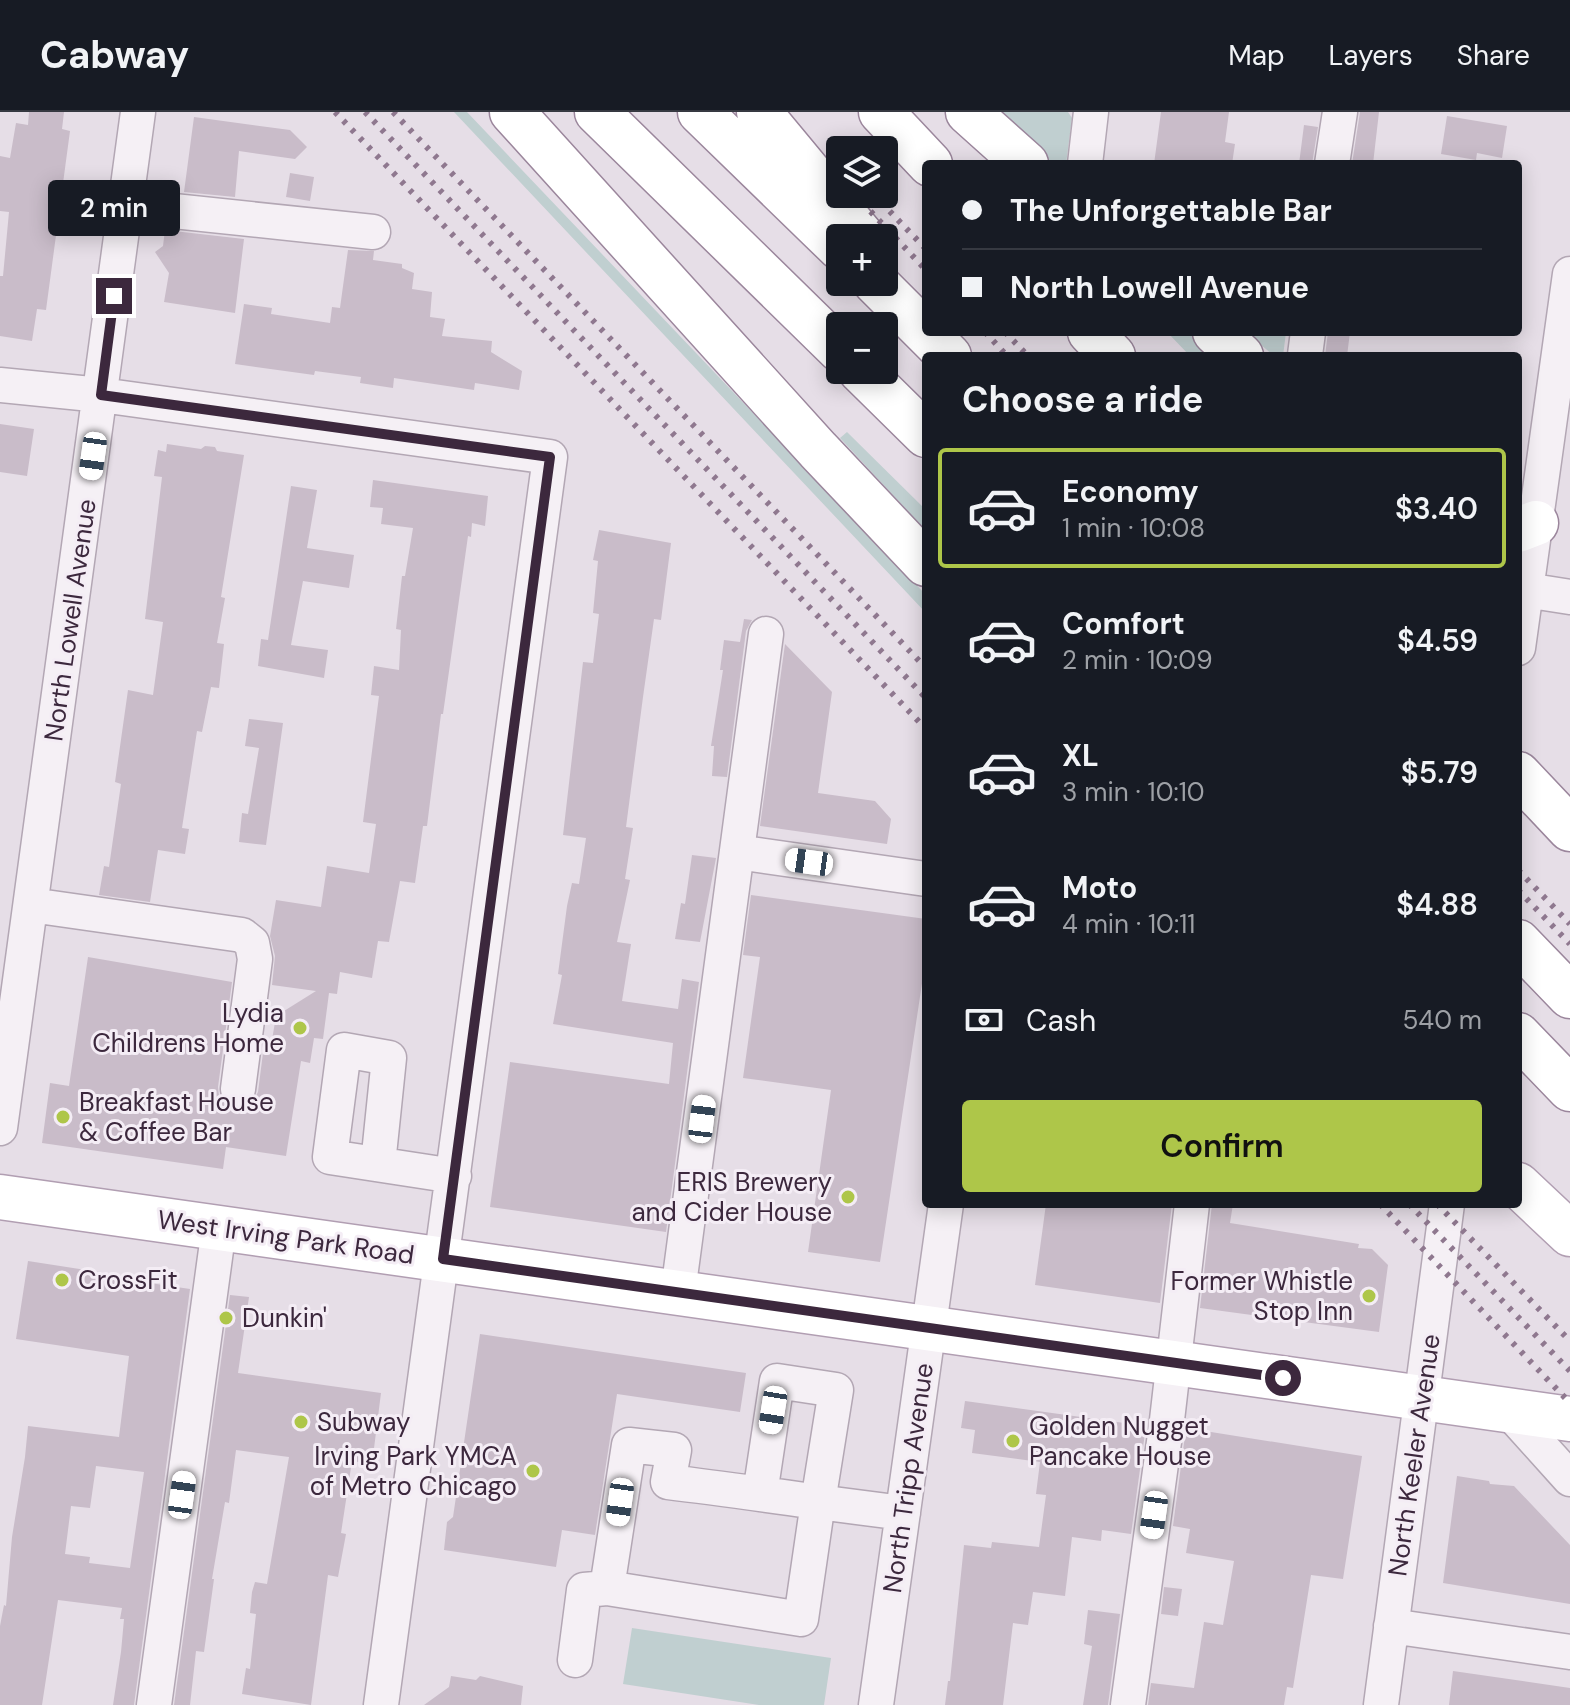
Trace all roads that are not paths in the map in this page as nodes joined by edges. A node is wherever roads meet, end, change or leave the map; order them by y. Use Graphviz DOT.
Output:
graph roads {
  1 [pos="138,112"];
  2 [pos="512,112"];
  3 [pos="597,112"];
  4 [pos="700,112"];
  5 [pos="759,112"];
  6 [pos="881,112"];
  7 [pos="968,112"];
  8 [pos="1091,112"];
  9 [pos="1340,112"];
  10 [pos="926,160"];
  11 [pos="1022,160"];
  12 [pos="1085,160"];
  13 [pos="1333,160"];
  14 [pos="126,206"];
  15 [pos="851,224"];
  16 [pos="373,232"];
  17 [pos="826,234"];
  18 [pos="1570,274"];
  19 [pos="889,296"];
  20 [pos="898,296"];
  21 [pos="912,318"];
  22 [pos="922,328"];
  23 [pos="826,336"];
  24 [pos="930,336"];
  25 [pos="1094,336"];
  26 [pos="1219,336"];
  27 [pos="945,352"];
  28 [pos="1109,352"];
  29 [pos="1237,352"];
  30 [pos="874,384"];
  31 [pos="0,385"];
  32 [pos="101,395"];
  33 [pos="922,431"];
  34 [pos="1527,527"];
  35 [pos="922,560"];
  36 [pos="1526,590"];
  37 [pos="1570,597"];
  38 [pos="1522,619"];
  39 [pos="766,634"];
  40 [pos="1522,778"];
  41 [pos="1570,829"];
  42 [pos="737,852"];
  43 [pos="922,878"];
  44 [pos="31,905"];
  45 [pos="1522,946"];
  46 [pos="1569,995"];
  47 [pos="1522,1039"];
  48 [pos="1563,1082"];
  49 [pos="238,1089"];
  50 [pos="0,1128"];
  51 [pos="378,1164"];
  52 [pos="454,1176"];
  53 [pos="1522,1189"];
  54 [pos="0,1197"];
  55 [pos="945,1208"];
  56 [pos="1192,1208"];
  57 [pos="1447,1208"];
  58 [pos="219,1228"];
  59 [pos="1570,1234"];
  60 [pos="443,1259"];
  61 [pos="678,1292"];
  62 [pos="930,1328"];
  63 [pos="1173,1362"];
  64 [pos="1423,1397"];
  65 [pos="1507,1409"];
  66 [pos="1570,1419"];
  67 [pos="1570,1479"];
  68 [pos="760,1494"];
  69 [pos="818,1502"];
  70 [pos="903,1513"];
  71 [pos="607,1588"];
  72 [pos="1391,1626"];
  73 [pos="1570,1652"];
  74 [pos="575,1660"];
  75 [pos="154,1705"];
  76 [pos="381,1705"];
  77 [pos="876,1705"];
  78 [pos="1128,1705"];
  79 [pos="1381,1705"];
  1 -- 14 [label="street, North Lowell Avenue"];
  2 -- 35 [label="main road"];
  3 -- 23 [label="main road"];
  4 -- 17 [label="main road"];
  5 -- 15 [label="main road"];
  6 -- 10 [label="main road"];
  7 -- 11 [label="main road"];
  8 -- 12 [label="street"];
  9 -- 13 [label="street"];
  14 -- 16 [label="street"];
  14 -- 32 [label="street, North Lowell Avenue"];
  18 -- 34 [label="street"];
  19 -- 21 [label="main road"];
  20 -- 21 [label="main road"];
  21 -- 22 [label="main road"];
  24 -- 27 [label="main road"];
  25 -- 28 [label="main road"];
  26 -- 29 [label="main road"];
  30 -- 33 [label="main road"];
  31 -- 32 [label="street"];
  32 -- 44 [label="street, North Lowell Avenue"];
  32 -- 52 [label="street"];
  34 -- 36 [label="street"];
  36 -- 37 [label="street"];
  36 -- 38 [label="street"];
  39 -- 42 [label="street"];
  40 -- 41 [label="main road"];
  42 -- 43 [label="street"];
  42 -- 61 [label="street"];
  44 -- 49 [label="street"];
  44 -- 50 [label="street, North Lowell Avenue"];
  45 -- 46 [label="main road"];
  47 -- 48 [label="main road"];
  51 -- 52 [label="street"];
  52 -- 60 [label="street"];
  53 -- 59 [label="main road"];
  54 -- 58 [label="main road, West Irving Park Road"];
  55 -- 62 [label="street, North Tripp Avenue"];
  56 -- 63 [label="street"];
  57 -- 64 [label="street, North Keeler Avenue"];
  58 -- 60 [label="main road, West Irving Park Road"];
  58 -- 75 [label="street"];
  60 -- 61 [label="main road, West Irving Park Road"];
  60 -- 76 [label="street"];
  61 -- 62 [label="main road, West Irving Park Road"];
  62 -- 63 [label="main road, West Irving Park Road"];
  62 -- 70 [label="street, North Tripp Avenue"];
  63 -- 64 [label="main road, West Irving Park Road"];
  63 -- 78 [label="street"];
  64 -- 65 [label="main road, West Irving Park Road"];
  64 -- 72 [label="street, North Keeler Avenue"];
  65 -- 66 [label="main road, West Irving Park Road"];
  65 -- 67 [label="street"];
  68 -- 69 [label="street"];
  68 -- 69 [label="street"];
  68 -- 71 [label="street"];
  69 -- 70 [label="street"];
  69 -- 71 [label="street"];
  70 -- 77 [label="street, North Tripp Avenue"];
  71 -- 74 [label="street"];
  72 -- 73 [label="street"];
  72 -- 79 [label="street, North Keeler Avenue"];
}
